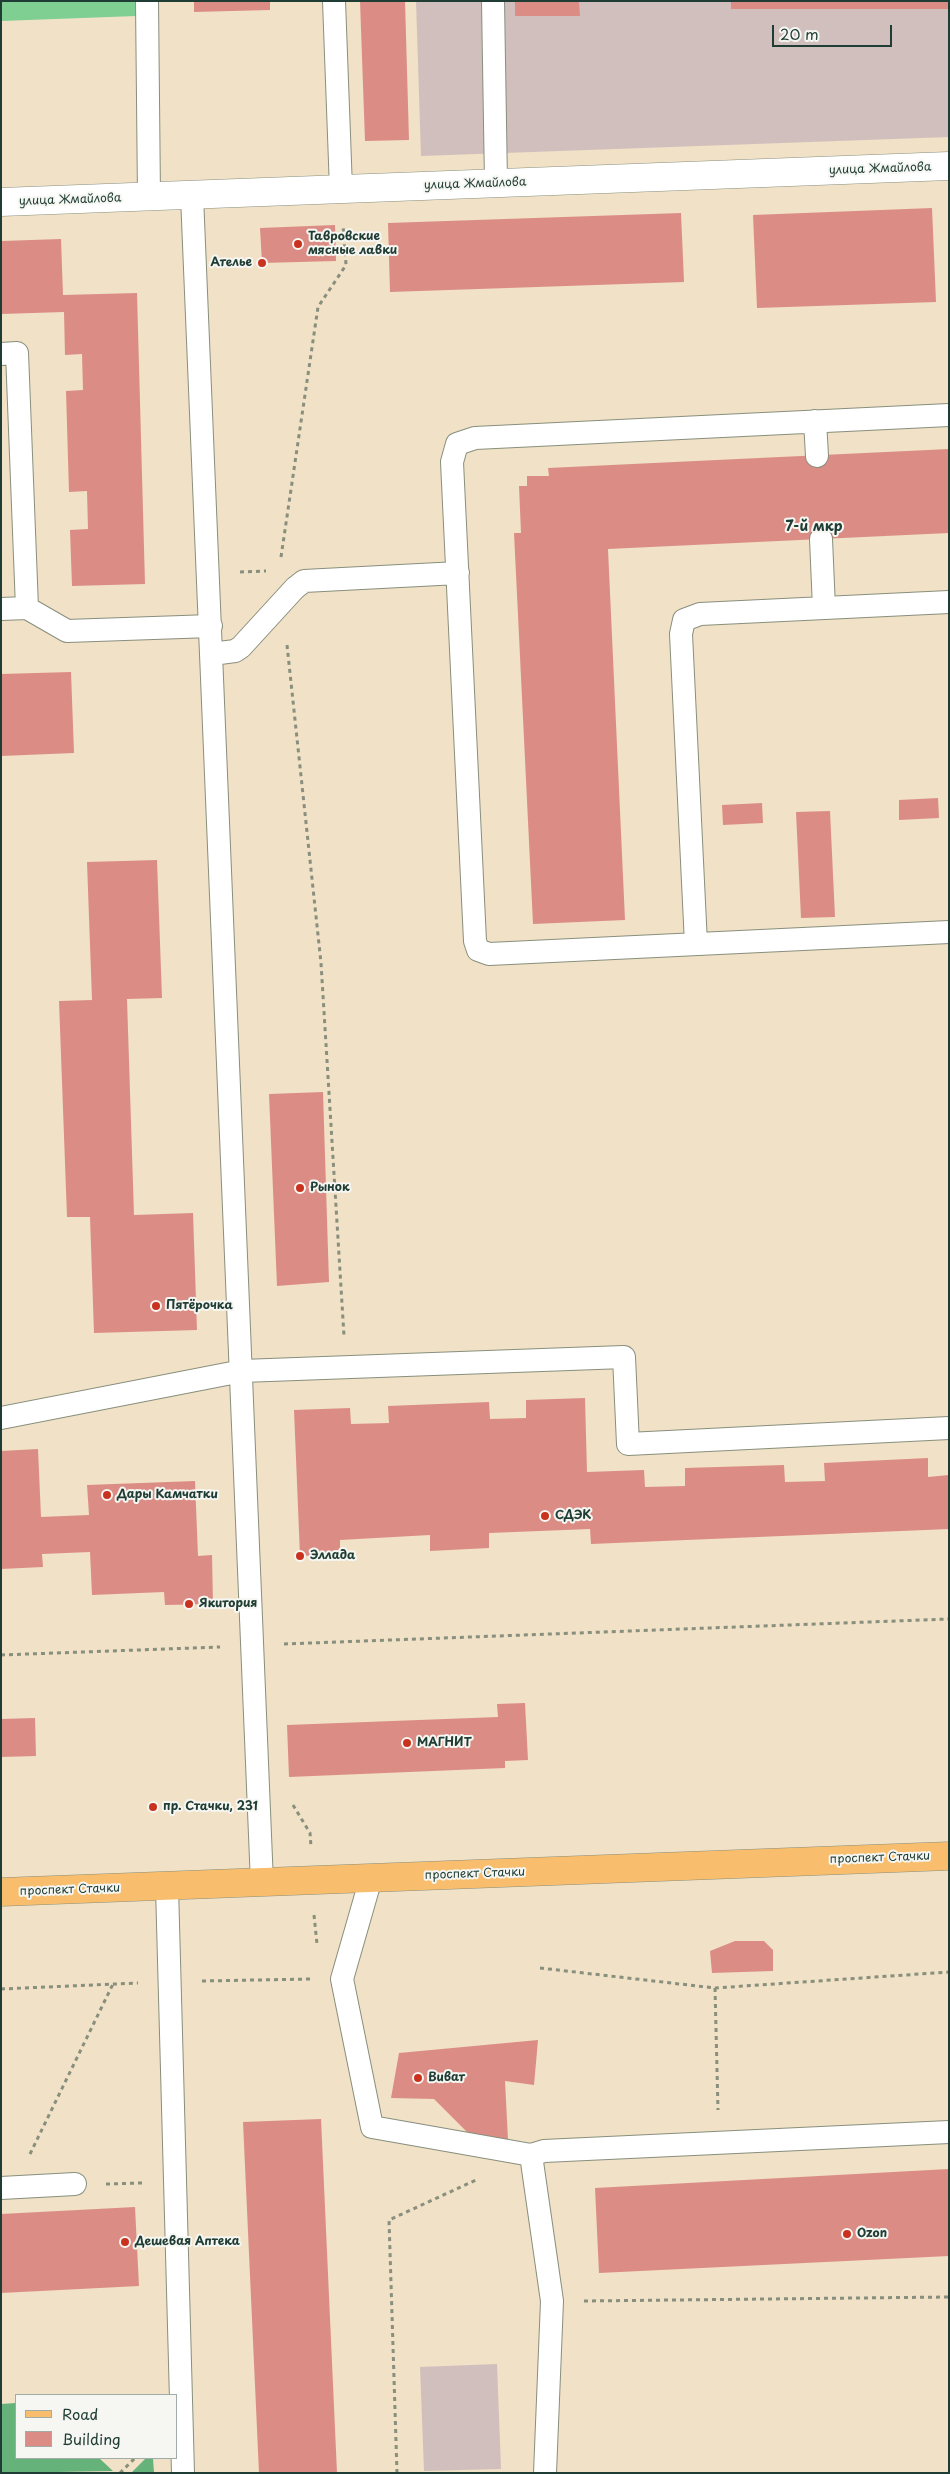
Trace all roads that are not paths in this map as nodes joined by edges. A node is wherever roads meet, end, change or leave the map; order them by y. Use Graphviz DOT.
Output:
graph roads {
  1 [pos="147,1"];
  2 [pos="334,1"];
  3 [pos="493,1"];
  4 [pos="949,166"];
  5 [pos="496,183"];
  6 [pos="341,189"];
  7 [pos="192,196"];
  8 [pos="148,197"];
  9 [pos="1,202"];
  10 [pos="1,354"];
  11 [pos="949,415"];
  12 [pos="816,422"];
  13 [pos="817,456"];
  14 [pos="821,539"];
  15 [pos="458,573"];
  16 [pos="949,602"];
  17 [pos="27,608"];
  18 [pos="824,608"];
  19 [pos="1,609"];
  20 [pos="211,626"];
  21 [pos="212,654"];
  22 [pos="949,932"];
  23 [pos="696,944"];
  24 [pos="242,1371"];
  25 [pos="1,1418"];
  26 [pos="949,1428"];
  27 [pos="949,1856"];
  28 [pos="371,1878"];
  29 [pos="262,1883"];
  30 [pos="167,1887"];
  31 [pos="1,1892"];
  32 [pos="949,2132"];
  33 [pos="531,2155"];
  34 [pos="75,2184"];
  35 [pos="7,2188"];
  36 [pos="183,2473"];
  37 [pos="545,2473"];
  1 -- 8 [label="lane"];
  2 -- 6 [label="lane"];
  3 -- 5 [label="lane"];
  4 -- 5 [label="street, улица Жмайлова"];
  5 -- 6 [label="street, улица Жмайлова"];
  6 -- 7 [label="street, улица Жмайлова"];
  7 -- 8 [label="street, улица Жмайлова"];
  7 -- 20 [label="lane"];
  8 -- 9 [label="street, улица Жмайлова"];
  10 -- 17 [label="lane"];
  11 -- 12 [label="lane"];
  12 -- 13 [label="lane"];
  12 -- 15 [label="lane"];
  14 -- 18 [label="lane"];
  15 -- 21 [label="lane"];
  15 -- 23 [label="lane"];
  16 -- 18 [label="lane"];
  17 -- 19 [label="lane"];
  17 -- 20 [label="lane"];
  18 -- 23 [label="lane"];
  20 -- 21 [label="lane"];
  21 -- 24 [label="lane"];
  22 -- 23 [label="lane"];
  24 -- 25 [label="lane"];
  24 -- 26 [label="lane"];
  24 -- 29 [label="lane"];
  27 -- 28 [label="main road, проспект Стачки"];
  28 -- 29 [label="main road, проспект Стачки"];
  28 -- 33 [label="lane"];
  29 -- 30 [label="main road, проспект Стачки"];
  30 -- 31 [label="main road, проспект Стачки"];
  30 -- 36 [label="lane"];
  32 -- 33 [label="lane"];
  33 -- 37 [label="lane"];
  34 -- 35 [label="lane"];
}
